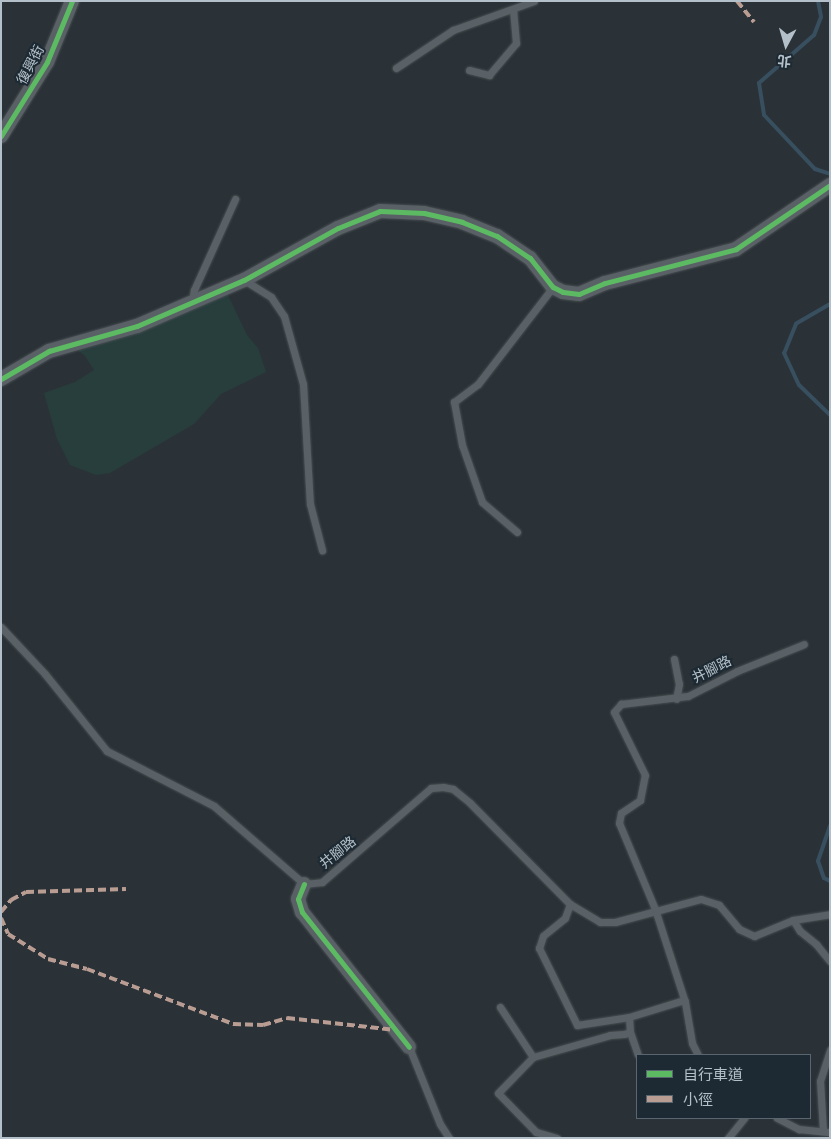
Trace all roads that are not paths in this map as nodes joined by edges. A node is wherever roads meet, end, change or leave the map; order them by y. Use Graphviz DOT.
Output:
graph roads {
  1 [pos="72,1"];
  2 [pos="534,1"];
  3 [pos="513,11"];
  4 [pos="396,68"];
  5 [pos="469,70"];
  6 [pos="1,136"];
  7 [pos="830,185"];
  8 [pos="235,199"];
  9 [pos="244,280"];
  10 [pos="553,287"];
  11 [pos="192,302"];
  12 [pos="1,379"];
  13 [pos="517,532"];
  14 [pos="322,550"];
  15 [pos="1,627"];
  16 [pos="804,644"];
  17 [pos="674,659"];
  18 [pos="676,700"];
  19 [pos="304,884"];
  20 [pos="570,904"];
  21 [pos="655,910"];
  22 [pos="830,914"];
  23 [pos="793,920"];
  24 [pos="830,961"];
  25 [pos="684,1000"];
  26 [pos="500,1007"];
  27 [pos="628,1018"];
  28 [pos="630,1032"];
  29 [pos="409,1047"];
  30 [pos="830,1050"];
  31 [pos="638,1054"];
  32 [pos="697,1054"];
  33 [pos="533,1057"];
  34 [pos="743,1119"];
  35 [pos="779,1119"];
  36 [pos="826,1131"];
  37 [pos="449,1138"];
  38 [pos="557,1138"];
  39 [pos="728,1138"];
  1 -- 6 [label="street, 復興街"];
  2 -- 3 [label="lane"];
  3 -- 4 [label="lane"];
  3 -- 5 [label="lane"];
  7 -- 10 [label="street"];
  8 -- 11 [label="lane"];
  9 -- 10 [label="street"];
  9 -- 11 [label="street"];
  9 -- 14 [label="lane"];
  10 -- 13 [label="lane"];
  11 -- 12 [label="street"];
  15 -- 19 [label="lane"];
  16 -- 18 [label="lane, 井腳路"];
  17 -- 18 [label="lane"];
  18 -- 21 [label="lane, 井腳路"];
  19 -- 20 [label="lane, 井腳路"];
  19 -- 29 [label="street"];
  20 -- 21 [label="lane, 井腳路"];
  20 -- 27 [label="lane"];
  21 -- 23 [label="lane, 井腳路"];
  21 -- 25 [label="lane, 井腳路"];
  22 -- 23 [label="lane, 井腳路"];
  23 -- 24 [label="lane"];
  25 -- 27 [label="lane"];
  25 -- 32 [label="lane, 井腳路"];
  26 -- 33 [label="lane"];
  27 -- 28 [label="lane"];
  28 -- 31 [label="lane"];
  28 -- 33 [label="lane"];
  29 -- 37 [label="lane"];
  30 -- 36 [label="lane"];
  33 -- 38 [label="lane"];
  34 -- 39 [label="lane"];
  35 -- 36 [label="lane"];
}
